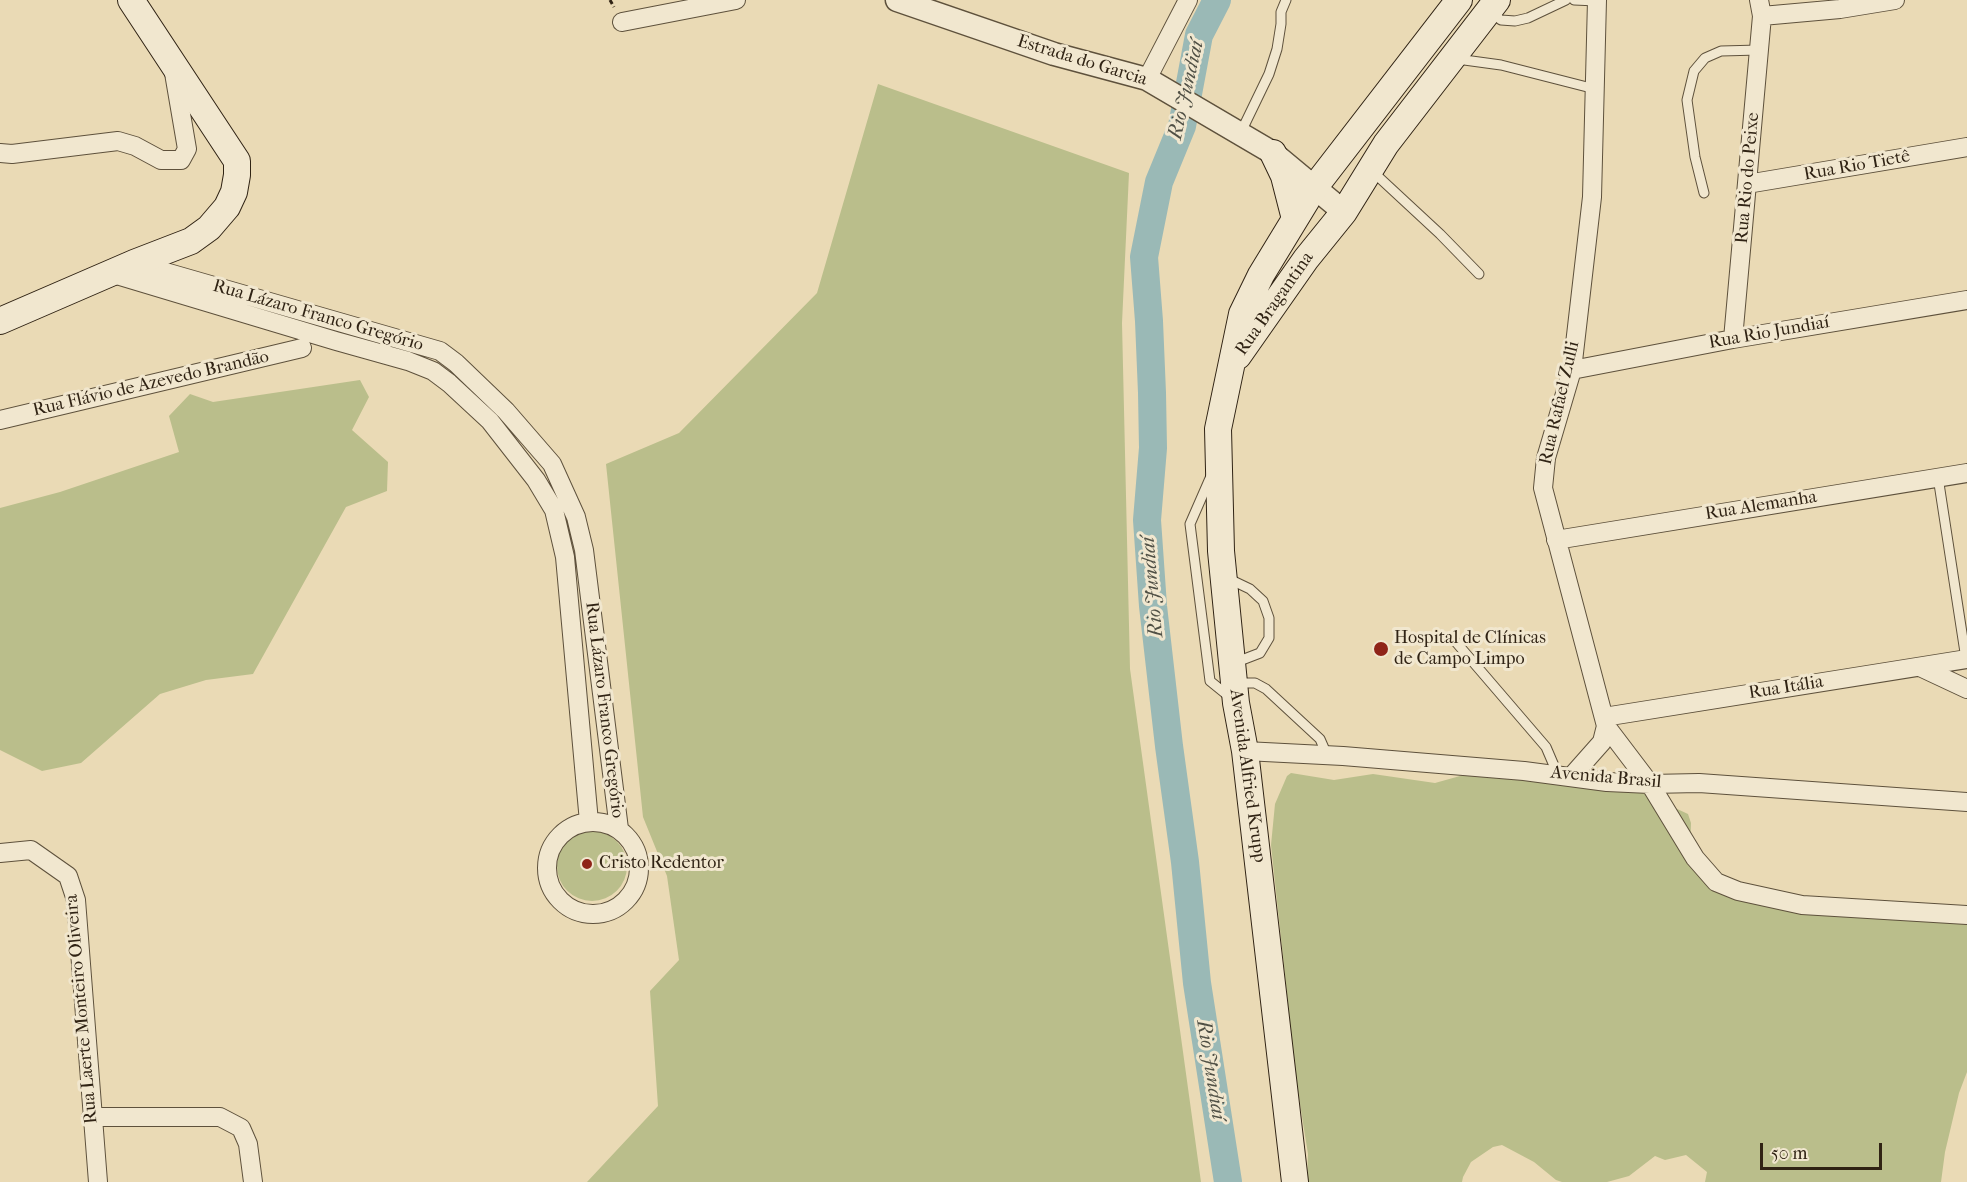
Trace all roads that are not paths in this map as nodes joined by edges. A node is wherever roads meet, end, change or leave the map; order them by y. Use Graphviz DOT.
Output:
graph roads {
  1 [pos="131,0"];
  2 [pos="736,0"];
  3 [pos="897,0"];
  4 [pos="1188,0"];
  5 [pos="1286,0"];
  6 [pos="1459,0"];
  7 [pos="1566,0"];
  8 [pos="1574,0"];
  9 [pos="1599,0"];
  10 [pos="1894,0"];
  11 [pos="1493,5"];
  12 [pos="1760,8"];
  13 [pos="622,22"];
  14 [pos="1759,50"];
  15 [pos="1452,58"];
  16 [pos="173,62"];
  17 [pos="1147,79"];
  18 [pos="1595,89"];
  19 [pos="1231,127"];
  20 [pos="1967,147"];
  21 [pos="0,153"];
  22 [pos="1273,153"];
  23 [pos="1370,170"];
  24 [pos="1747,184"];
  25 [pos="1314,188"];
  26 [pos="1704,193"];
  27 [pos="1344,212"];
  28 [pos="1295,219"];
  29 [pos="123,268"];
  30 [pos="1479,274"];
  31 [pos="1967,300"];
  32 [pos="0,321"];
  33 [pos="1733,339"];
  34 [pos="302,348"];
  35 [pos="1229,370"];
  36 [pos="1572,370"];
  37 [pos="506,411"];
  38 [pos="0,420"];
  39 [pos="490,421"];
  40 [pos="1217,462"];
  41 [pos="1967,472"];
  42 [pos="1938,477"];
  43 [pos="1556,540"];
  44 [pos="1224,576"];
  45 [pos="1455,641"];
  46 [pos="1967,659"];
  47 [pos="1920,667"];
  48 [pos="1234,683"];
  49 [pos="1967,688"];
  50 [pos="1605,722"];
  51 [pos="1245,751"];
  52 [pos="1327,755"];
  53 [pos="1564,776"];
  54 [pos="1650,784"];
  55 [pos="1967,802"];
  56 [pos="589,822"];
  57 [pos="619,829"];
  58 [pos="0,853"];
  59 [pos="1967,915"];
  60 [pos="91,1117"];
  61 [pos="98,1182"];
  62 [pos="253,1182"];
  63 [pos="1295,1182"];
  1 -- 16 [label="main road"];
  2 -- 13 [label="street"];
  3 -- 17 [label="street, Estrada do Garcia"];
  4 -- 17 [label="street"];
  5 -- 19 [label="lane"];
  6 -- 25 [label="main road, Rua Bragantina"];
  7 -- 11 [label="lane"];
  8 -- 9 [label="lane"];
  9 -- 18 [label="street, Rua Rafael Zulli"];
  10 -- 12 [label="street"];
  11 -- 15 [label="main road, Rua Bragantina"];
  12 -- 14 [label="street, Rua Rio do Peixe"];
  14 -- 24 [label="street, Rua Rio do Peixe"];
  14 -- 26 [label="lane"];
  15 -- 18 [label="lane"];
  15 -- 23 [label="main road, Rua Bragantina"];
  16 -- 21 [label="street"];
  16 -- 29 [label="main road"];
  17 -- 19 [label="street, Estrada do Garcia"];
  18 -- 36 [label="street, Rua Rafael Zulli"];
  19 -- 22 [label="street, Estrada do Garcia"];
  20 -- 24 [label="street, Rua Rio Tietê"];
  22 -- 25 [label="street, Estrada do Garcia"];
  22 -- 28 [label="main road"];
  23 -- 27 [label="main road, Rua Bragantina"];
  23 -- 30 [label="lane"];
  24 -- 33 [label="street, Rua Rio do Peixe"];
  25 -- 27 [label="street, Estrada do Garcia"];
  25 -- 28 [label="main road, Rua Bragantina"];
  27 -- 35 [label="main road, Rua Bragantina"];
  28 -- 35 [label="main road, Rua Bragantina"];
  29 -- 32 [label="main road"];
  29 -- 37 [label="street, Rua Lázaro Franco Gregório"];
  29 -- 39 [label="street, Rua Lázaro Franco Gregório"];
  31 -- 33 [label="street, Rua Rio Jundiaí"];
  33 -- 36 [label="street, Rua Rio Jundiaí"];
  34 -- 38 [label="street, Rua Flávio de Azevedo Brandão"];
  35 -- 40 [label="main road, Avenida Alfried Krupp"];
  36 -- 43 [label="street, Rua Rafael Zulli"];
  37 -- 39 [label="street"];
  37 -- 57 [label="street, Rua Lázaro Franco Gregório"];
  39 -- 56 [label="street, Rua Lázaro Franco Gregório"];
  40 -- 44 [label="main road, Avenida Alfried Krupp"];
  40 -- 48 [label="lane"];
  41 -- 42 [label="street, Rua Alemanha"];
  42 -- 43 [label="street, Rua Alemanha"];
  42 -- 46 [label="lane"];
  43 -- 50 [label="street, Rua Rafael Zulli"];
  44 -- 48 [label="main road, Avenida Alfried Krupp"];
  44 -- 48 [label="lane"];
  45 -- 53 [label="lane"];
  46 -- 47 [label="street, Rua Itália"];
  47 -- 49 [label="street"];
  47 -- 50 [label="street, Rua Itália"];
  48 -- 51 [label="main road, Avenida Alfried Krupp"];
  48 -- 52 [label="lane"];
  50 -- 53 [label="street"];
  50 -- 54 [label="street"];
  51 -- 52 [label="street, Avenida Brasil"];
  51 -- 63 [label="main road, Avenida Alfried Krupp"];
  52 -- 53 [label="street, Avenida Brasil"];
  53 -- 54 [label="street, Avenida Brasil"];
  54 -- 55 [label="street, Avenida Brasil"];
  54 -- 59 [label="street"];
  56 -- 57 [label="street, Rua Lázaro Franco Gregório"];
  56 -- 57 [label="street, Rua Lázaro Franco Gregório"];
  58 -- 60 [label="street, Rua Laerte Monteiro Oliveira"];
  60 -- 61 [label="street, Rua Laerte Monteiro Oliveira"];
  60 -- 62 [label="street"];
}
